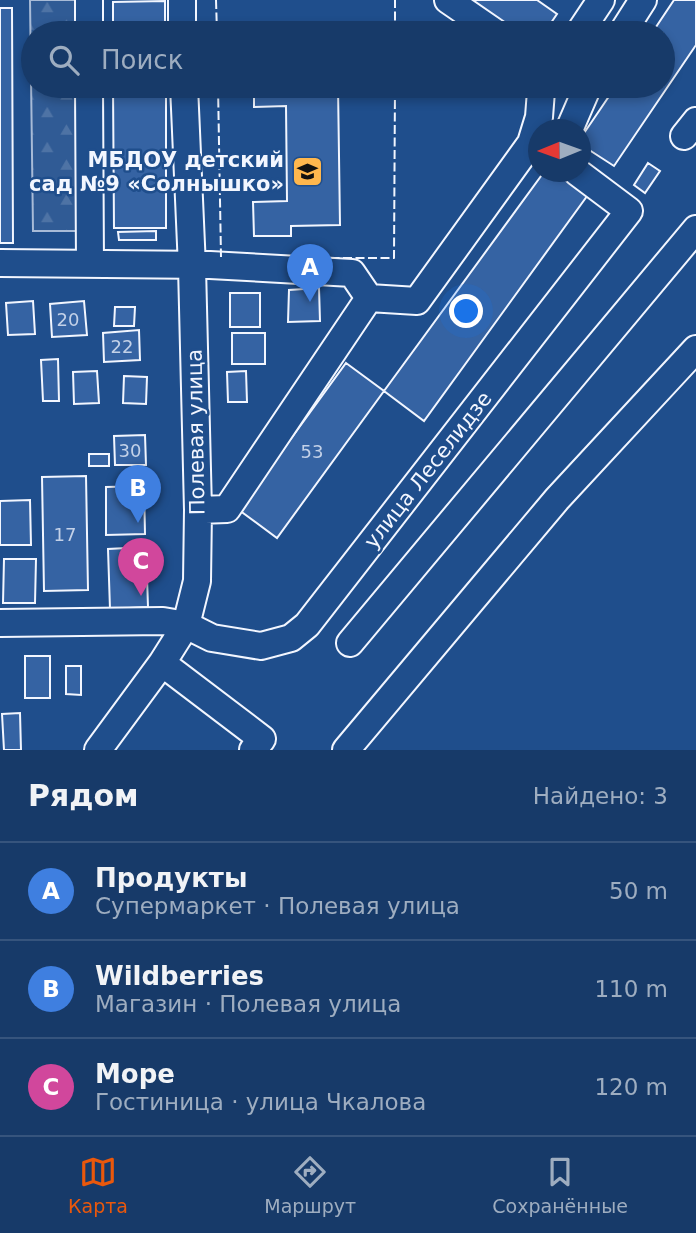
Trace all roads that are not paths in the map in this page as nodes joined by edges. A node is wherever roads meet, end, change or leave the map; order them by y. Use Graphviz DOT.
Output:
graph roads {
  1 [pos="89,0"];
  2 [pos="181,0"];
  3 [pos="448,0"];
  4 [pos="601,0"];
  5 [pos="643,0"];
  6 [pos="89,21"];
  7 [pos="182,21"];
  8 [pos="479,21"];
  9 [pos="587,21"];
  10 [pos="630,21"];
  11 [pos="89,98"];
  12 [pos="185,98"];
  13 [pos="540,98"];
  14 [pos="579,98"];
  15 [pos="539,119"];
  16 [pos="572,119"];
  17 [pos="528,153"];
  18 [pos="590,182"];
  19 [pos="696,229"];
  20 [pos="0,263"];
  21 [pos="90,264"];
  22 [pos="192,267"];
  23 [pos="369,298"];
  24 [pos="696,349"];
  25 [pos="198,510"];
  26 [pos="0,623"];
  27 [pos="186,625"];
  28 [pos="350,643"];
  29 [pos="162,663"];
  30 [pos="98,750"];
  31 [pos="253,750"];
  32 [pos="346,750"];
  1 -- 6 [label="street"];
  2 -- 7 [label="street"];
  3 -- 8 [label="street"];
  4 -- 9 [label="street"];
  5 -- 10 [label="street"];
  11 -- 21 [label="street"];
  12 -- 22 [label="street, Полевая улица"];
  13 -- 15 [label="street"];
  14 -- 16 [label="street"];
  17 -- 23 [label="street"];
  18 -- 27 [label="street, улица Леселидзе"];
  19 -- 28 [label="street"];
  20 -- 21 [label="street"];
  21 -- 22 [label="street"];
  22 -- 23 [label="street"];
  22 -- 25 [label="street, Полевая улица"];
  23 -- 25 [label="street"];
  24 -- 32 [label="street"];
  25 -- 27 [label="street, Полевая улица"];
  26 -- 27 [label="street, улица Леселидзе"];
  27 -- 29 [label="street, Полевая улица"];
  29 -- 30 [label="street, Полевая улица"];
  29 -- 31 [label="street"];
}
